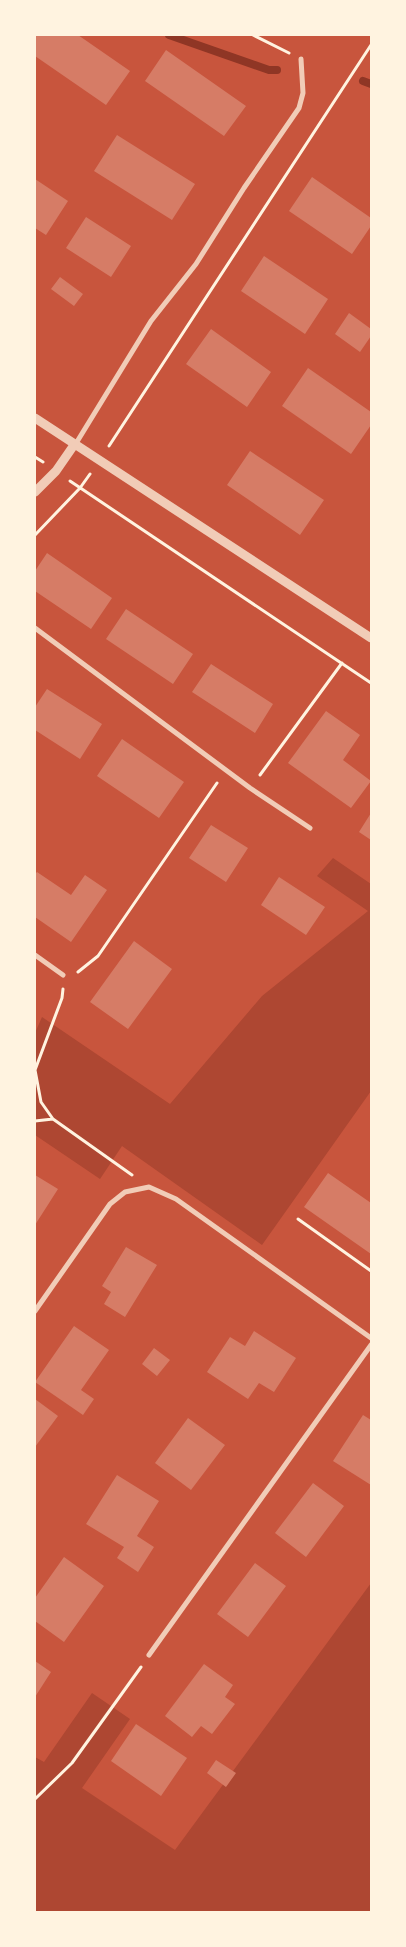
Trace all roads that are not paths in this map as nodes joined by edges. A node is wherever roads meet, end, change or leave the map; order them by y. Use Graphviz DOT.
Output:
graph roads {
  1 [pos="301,58"];
  2 [pos="35,418"];
  3 [pos="74,445"];
  4 [pos="35,492"];
  5 [pos="35,628"];
  6 [pos="371,638"];
  7 [pos="310,828"];
  8 [pos="35,955"];
  9 [pos="63,976"];
  10 [pos="35,1312"];
  11 [pos="371,1338"];
  12 [pos="371,1345"];
  13 [pos="149,1655"];
  1 -- 3 [label="street"];
  2 -- 3 [label="street"];
  3 -- 4 [label="street"];
  3 -- 6 [label="street"];
  5 -- 7 [label="street"];
  8 -- 9 [label="street"];
  10 -- 11 [label="street"];
  12 -- 13 [label="street"];
}
